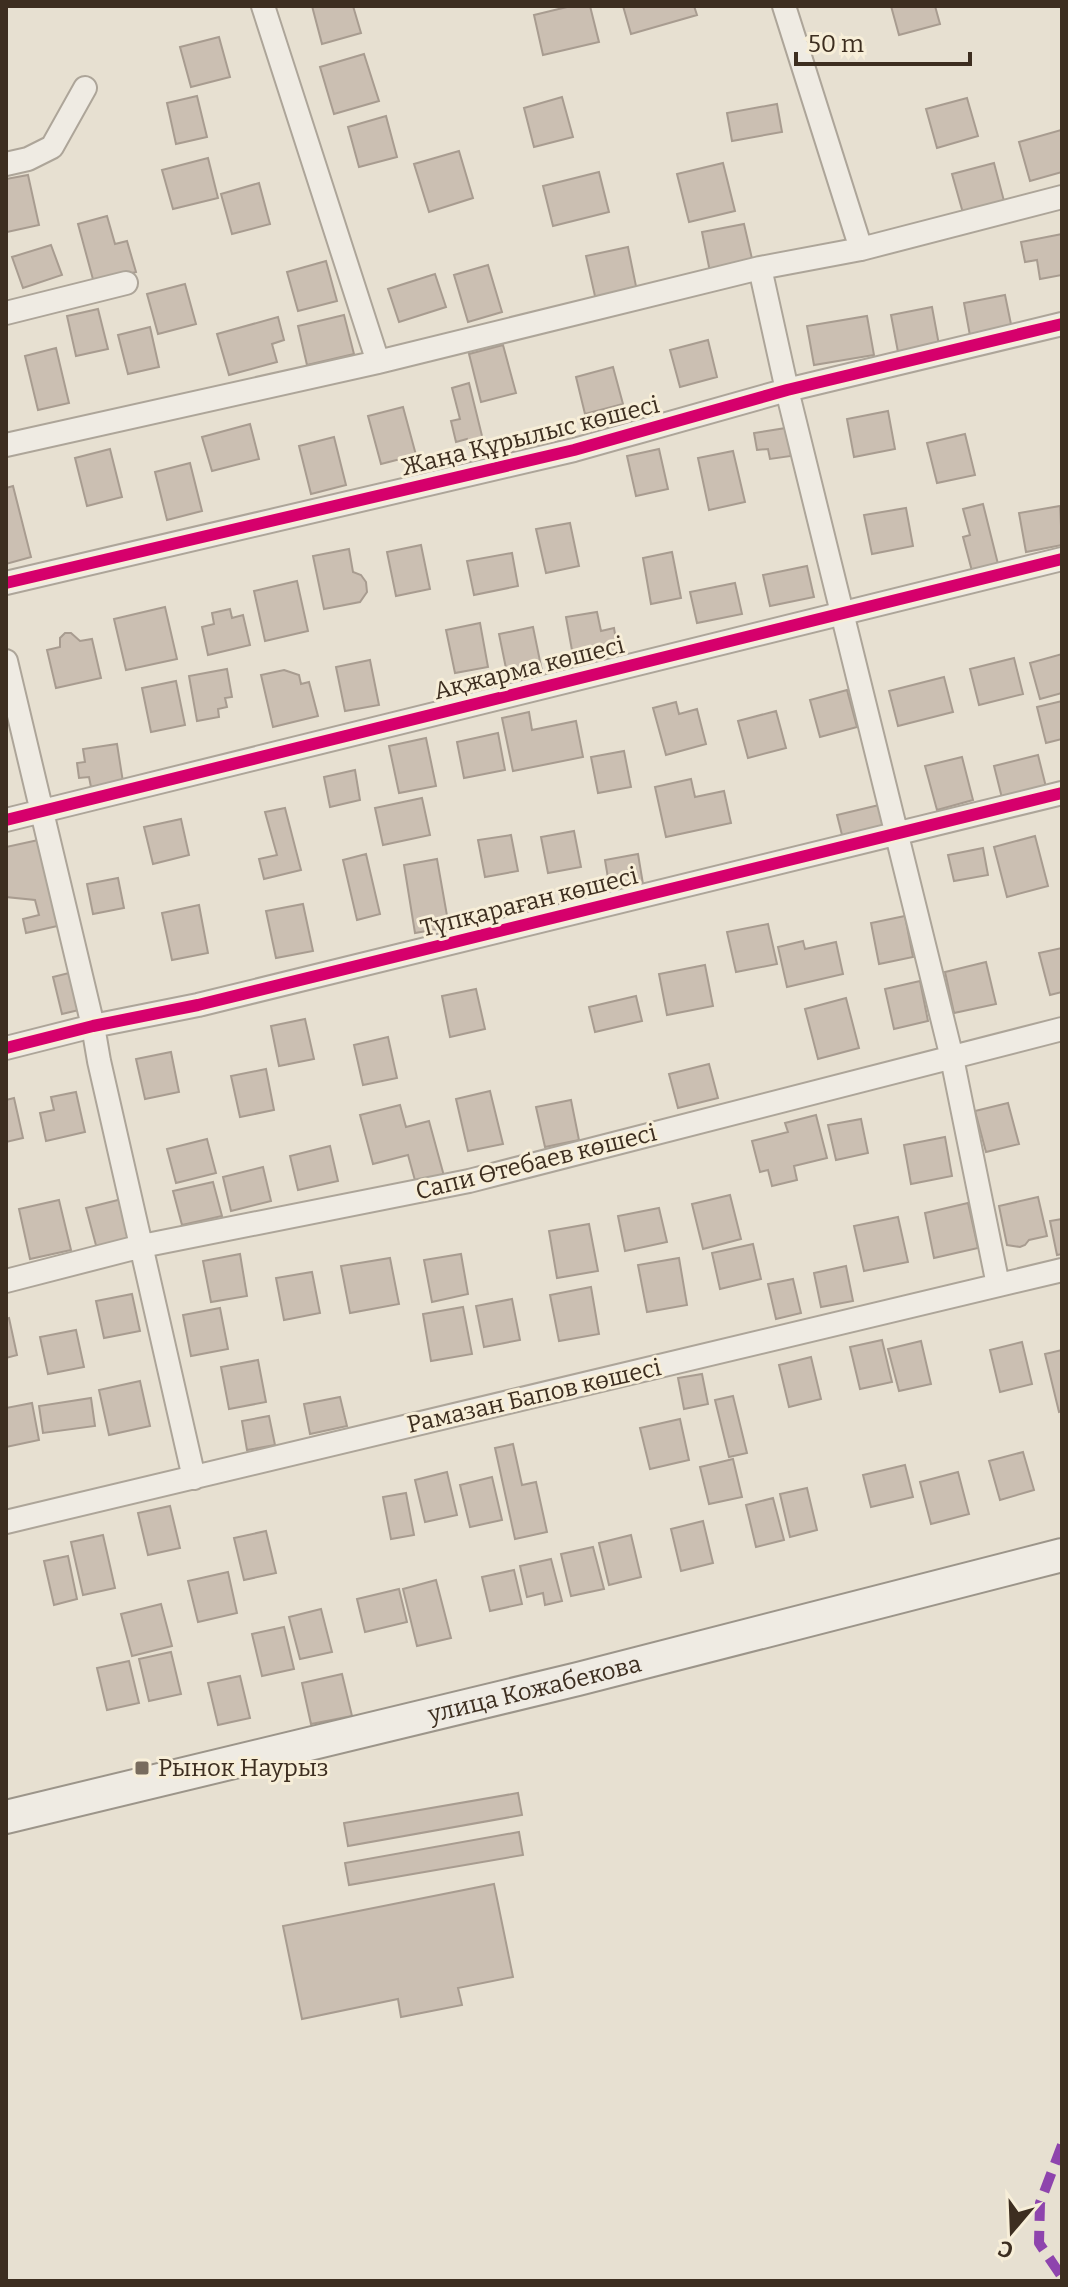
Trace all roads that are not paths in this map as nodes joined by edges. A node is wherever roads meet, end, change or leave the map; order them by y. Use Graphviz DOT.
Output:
graph roads {
  1 [pos="263,6"];
  2 [pos="784,6"];
  3 [pos="85,88"];
  4 [pos="6,164"];
  5 [pos="1062,197"];
  6 [pos="861,249"];
  7 [pos="760,268"];
  8 [pos="126,283"];
  9 [pos="6,313"];
  10 [pos="1062,324"];
  11 [pos="378,362"];
  12 [pos="787,390"];
  13 [pos="6,445"];
  14 [pos="1062,559"];
  15 [pos="6,583"];
  16 [pos="843,614"];
  17 [pos="6,661"];
  18 [pos="1062,793"];
  19 [pos="42,811"];
  20 [pos="6,820"];
  21 [pos="898,833"];
  22 [pos="93,1026"];
  23 [pos="1062,1029"];
  24 [pos="6,1048"];
  25 [pos="952,1058"];
  26 [pos="142,1246"];
  27 [pos="1062,1270"];
  28 [pos="6,1281"];
  29 [pos="998,1285"];
  30 [pos="194,1478"];
  31 [pos="6,1522"];
  32 [pos="1062,1555"];
  33 [pos="6,1817"];
  1 -- 11 [label="street"];
  2 -- 6 [label="street"];
  3 -- 4 [label="street"];
  5 -- 6 [label="street"];
  6 -- 7 [label="street"];
  7 -- 11 [label="street"];
  7 -- 12 [label="street"];
  8 -- 9 [label="street"];
  10 -- 12 [label="street, Жаңа Құрылыс көшесі"];
  11 -- 13 [label="street"];
  12 -- 15 [label="street, Жаңа Құрылыс көшесі"];
  12 -- 16 [label="street"];
  14 -- 16 [label="street, Ақжарма көшесі"];
  16 -- 19 [label="street, Ақжарма көшесі"];
  16 -- 21 [label="street"];
  17 -- 19 [label="street"];
  18 -- 21 [label="street, Түпқараған көшесі"];
  19 -- 20 [label="street, Ақжарма көшесі"];
  19 -- 22 [label="street"];
  21 -- 22 [label="street, Түпқараған көшесі"];
  21 -- 25 [label="street"];
  22 -- 24 [label="street, Түпқараған көшесі"];
  22 -- 26 [label="street"];
  23 -- 25 [label="street, Сапи Өтебаев көшесі"];
  25 -- 26 [label="street, Сапи Өтебаев көшесі"];
  25 -- 29 [label="street"];
  26 -- 28 [label="street, Сапи Өтебаев көшесі"];
  26 -- 30 [label="street"];
  27 -- 29 [label="street, Рамазан Бапов көшесі"];
  29 -- 30 [label="street, Рамазан Бапов көшесі"];
  30 -- 31 [label="street, Рамазан Бапов көшесі"];
  32 -- 33 [label="main road, улица Кожабекова"];
}
